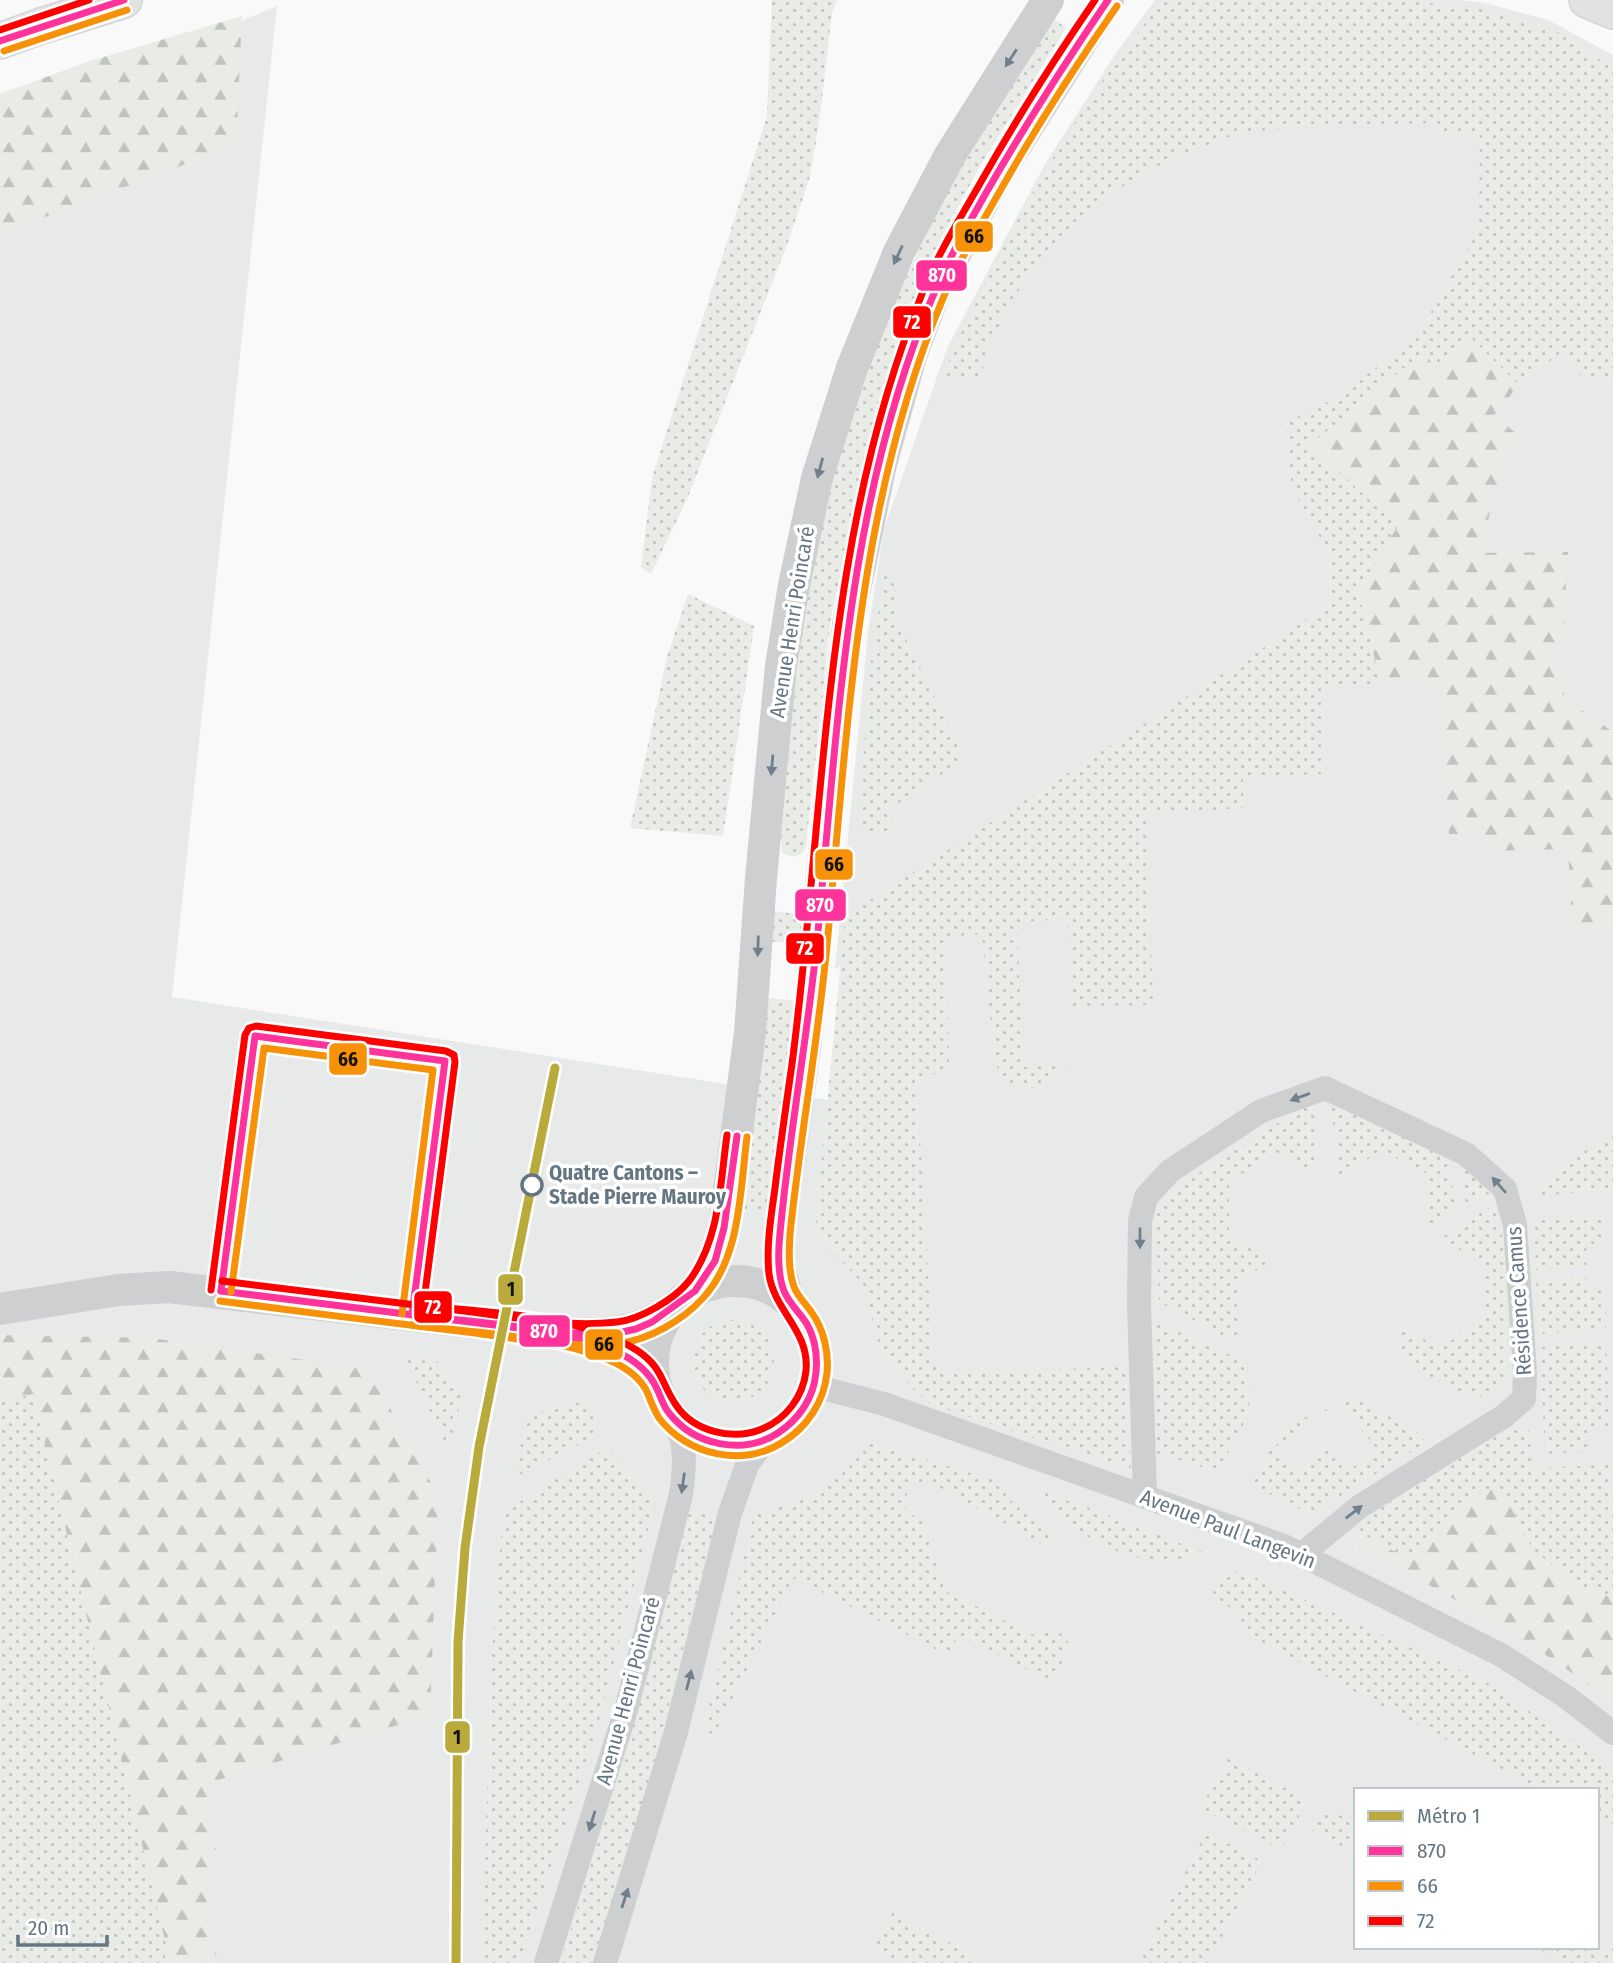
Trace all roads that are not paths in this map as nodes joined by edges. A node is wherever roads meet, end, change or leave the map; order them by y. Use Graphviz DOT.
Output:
graph roads {
  1 [pos="124,0"];
  2 [pos="1048,0"];
  3 [pos="1108,0"];
  4 [pos="1587,0"];
  5 [pos="1613,11"];
  6 [pos="0,41"];
  7 [pos="684,1300"];
  8 [pos="788,1300"];
  9 [pos="0,1309"];
  10 [pos="558,1333"];
  11 [pos="655,1383"];
  12 [pos="814,1386"];
  13 [pos="673,1418"];
  14 [pos="766,1439"];
  15 [pos="1144,1496"];
  16 [pos="1301,1555"];
  17 [pos="1613,1733"];
  18 [pos="546,1963"];
  19 [pos="605,1963"];
  1 -- 6 [label="main road"];
  2 -- 7 [label="street, Avenue Henri Poincaré, one-way"];
  3 -- 8 [label="street"];
  4 -- 5 [label="main road"];
  7 -- 8 [label="street"];
  7 -- 10 [label="street"];
  7 -- 11 [label="street"];
  8 -- 12 [label="street"];
  9 -- 10 [label="street"];
  10 -- 11 [label="street"];
  11 -- 13 [label="street"];
  12 -- 14 [label="street"];
  12 -- 15 [label="street, Avenue Paul Langevin"];
  13 -- 14 [label="street"];
  13 -- 18 [label="street, Avenue Henri Poincaré, one-way"];
  19 -- 14 [label="street, one-way"];
  15 -- 16 [label="street, Avenue Paul Langevin"];
  16 -- 15 [label="street, Résidence Camus, one-way"];
  16 -- 17 [label="street, Avenue Paul Langevin"];
}
